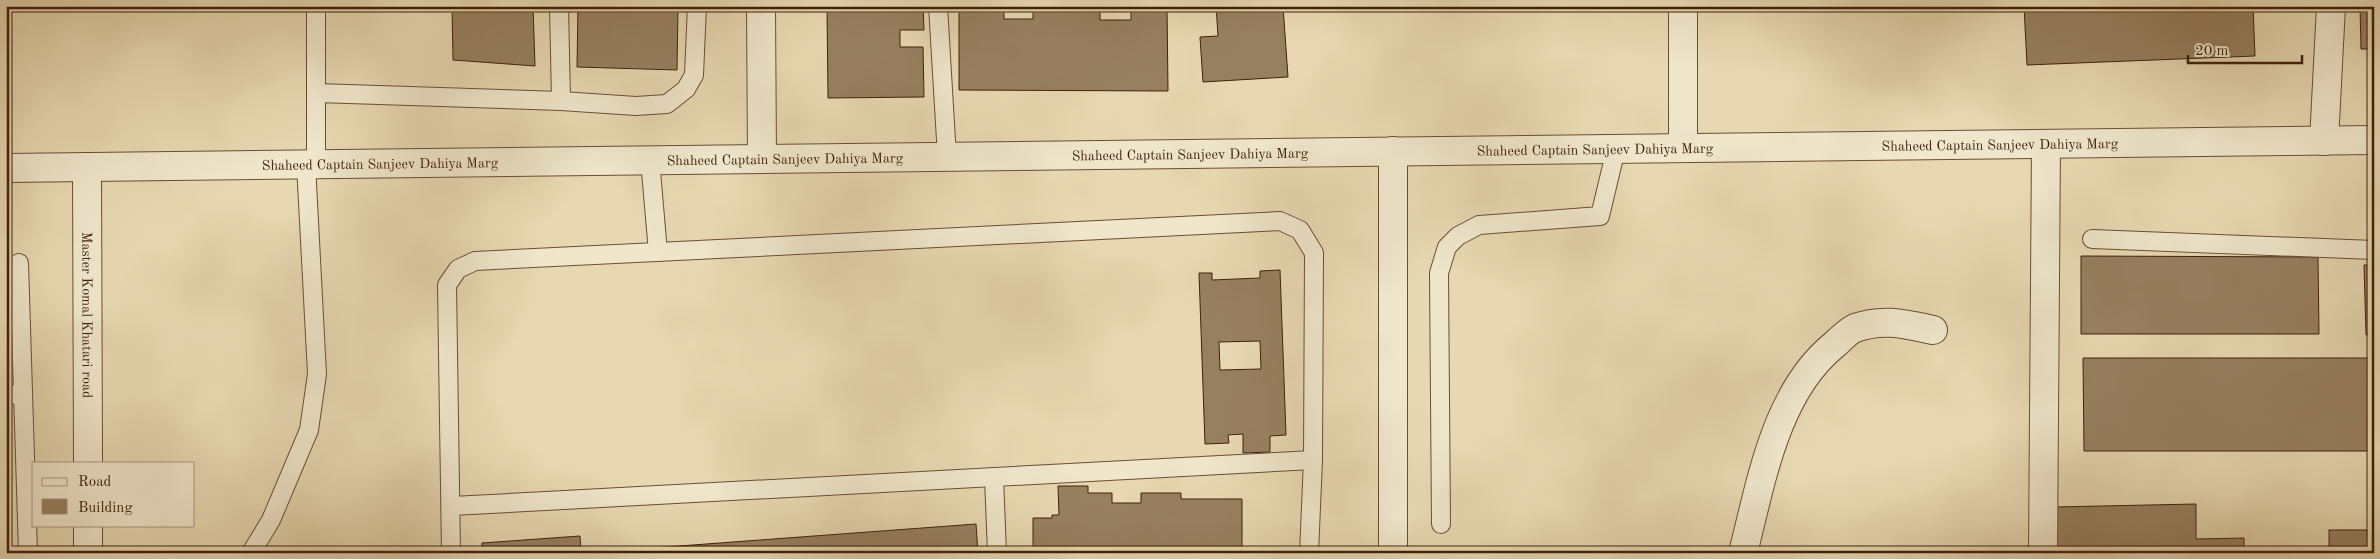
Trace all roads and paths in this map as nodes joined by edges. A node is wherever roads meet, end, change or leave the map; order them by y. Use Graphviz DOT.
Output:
graph roads {
  1 [pos="316,6"];
  2 [pos="559,6"];
  3 [pos="697,6"];
  4 [pos="761,6"];
  5 [pos="938,6"];
  6 [pos="1683,6"];
  7 [pos="2331,6"];
  8 [pos="317,92"];
  9 [pos="561,101"];
  10 [pos="2374,140"];
  11 [pos="2324,141"];
  12 [pos="2046,144"];
  13 [pos="1683,148"];
  14 [pos="1616,149"];
  15 [pos="1393,151"];
  16 [pos="948,157"];
  17 [pos="762,159"];
  18 [pos="650,160"];
  19 [pos="311,164"];
  20 [pos="87,166"];
  21 [pos="6,168"];
  22 [pos="2092,239"];
  23 [pos="2374,250"];
  24 [pos="658,252"];
  25 [pos="19,263"];
  26 [pos="1933,330"];
  27 [pos="14,394"];
  28 [pos="1313,460"];
  29 [pos="88,462"];
  30 [pos="994,477"];
  31 [pos="452,506"];
  32 [pos="1441,524"];
  33 [pos="88,526"];
  34 [pos="28,553"];
  35 [pos="88,553"];
  36 [pos="251,553"];
  37 [pos="451,553"];
  38 [pos="997,553"];
  39 [pos="1310,553"];
  40 [pos="1393,553"];
  41 [pos="1743,553"];
  42 [pos="2043,553"];
  1 -- 8 [label="lane"];
  2 -- 9 [label="lane"];
  3 -- 9 [label="lane"];
  4 -- 17 [label="street"];
  5 -- 16 [label="lane"];
  6 -- 13 [label="street"];
  7 -- 11 [label="street"];
  8 -- 9 [label="lane"];
  8 -- 19 [label="lane"];
  10 -- 11 [label="street, Shaheed Captain Sanjeev Dahiya Marg"];
  11 -- 12 [label="street, Shaheed Captain Sanjeev Dahiya Marg"];
  12 -- 13 [label="street, Shaheed Captain Sanjeev Dahiya Marg"];
  12 -- 42 [label="street"];
  13 -- 14 [label="street, Shaheed Captain Sanjeev Dahiya Marg"];
  14 -- 15 [label="street, Shaheed Captain Sanjeev Dahiya Marg"];
  14 -- 32 [label="lane"];
  15 -- 16 [label="street, Shaheed Captain Sanjeev Dahiya Marg"];
  15 -- 40 [label="street"];
  16 -- 17 [label="street, Shaheed Captain Sanjeev Dahiya Marg"];
  17 -- 18 [label="street, Shaheed Captain Sanjeev Dahiya Marg"];
  18 -- 19 [label="street, Shaheed Captain Sanjeev Dahiya Marg"];
  18 -- 24 [label="lane"];
  19 -- 20 [label="street, Shaheed Captain Sanjeev Dahiya Marg"];
  19 -- 36 [label="lane"];
  20 -- 21 [label="street, Shaheed Captain Sanjeev Dahiya Marg"];
  20 -- 29 [label="street, Master Komal Khatari road"];
  22 -- 23 [label="lane"];
  24 -- 28 [label="lane"];
  24 -- 31 [label="lane"];
  25 -- 27 [label="lane"];
  26 -- 41 [label="street"];
  27 -- 34 [label="lane"];
  28 -- 30 [label="lane"];
  28 -- 39 [label="lane"];
  30 -- 31 [label="lane"];
  30 -- 38 [label="lane"];
  31 -- 37 [label="lane"];
  33 -- 35 [label="street"];
}
